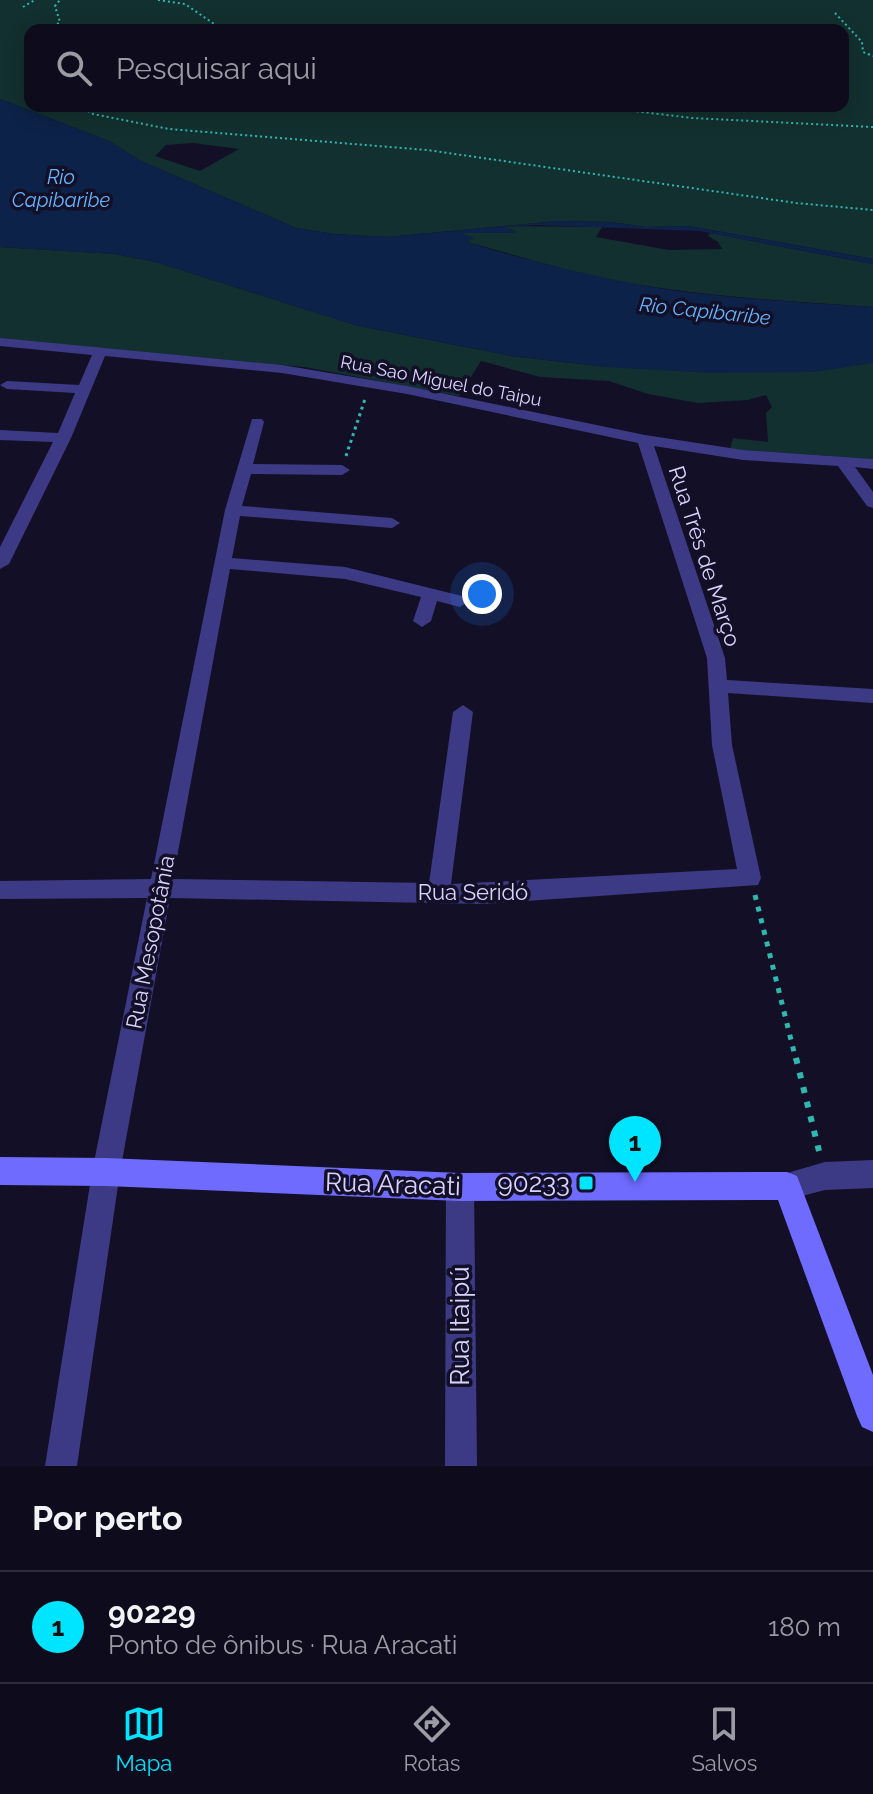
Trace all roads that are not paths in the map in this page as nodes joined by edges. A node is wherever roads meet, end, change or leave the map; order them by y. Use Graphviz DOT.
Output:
graph roads {
  1 [pos="0,342"];
  2 [pos="100,352"];
  3 [pos="7,385"];
  4 [pos="82,389"];
  5 [pos="257,422"];
  6 [pos="0,435"];
  7 [pos="63,438"];
  8 [pos="645,440"];
  9 [pos="844,463"];
  10 [pos="873,464"];
  11 [pos="243,469"];
  12 [pos="342,470"];
  13 [pos="873,503"];
  14 [pos="233,510"];
  15 [pos="392,523"];
  16 [pos="225,563"];
  17 [pos="0,564"];
  18 [pos="431,593"];
  19 [pos="460,601"];
  20 [pos="422,621"];
  21 [pos="719,686"];
  22 [pos="873,696"];
  23 [pos="463,712"];
  24 [pos="160,888"];
  25 [pos="0,890"];
  26 [pos="439,893"];
  27 [pos="0,1171"];
  28 [pos="106,1172"];
  29 [pos="873,1174"];
  30 [pos="787,1186"];
  31 [pos="460,1187"];
  32 [pos="873,1416"];
  33 [pos="61,1466"];
  34 [pos="461,1466"];
  1 -- 2 [label="street, Rua Sao Miguel do Taipu"];
  2 -- 4 [label="street"];
  2 -- 8 [label="street, Rua Sao Miguel do Taipu"];
  3 -- 4 [label="street"];
  4 -- 7 [label="street"];
  5 -- 11 [label="street, Rua Mesopotânia"];
  6 -- 7 [label="street"];
  7 -- 17 [label="street"];
  8 -- 9 [label="street, Rua Sao Miguel do Taipu"];
  8 -- 21 [label="street, Rua Três de Março"];
  9 -- 10 [label="street, Rua Sao Miguel do Taipu"];
  9 -- 13 [label="street"];
  11 -- 12 [label="street"];
  11 -- 14 [label="street, Rua Mesopotânia"];
  14 -- 15 [label="street"];
  14 -- 16 [label="street, Rua Mesopotânia"];
  16 -- 18 [label="street"];
  16 -- 24 [label="street, Rua Mesopotânia"];
  18 -- 19 [label="street"];
  18 -- 20 [label="street"];
  21 -- 22 [label="street"];
  21 -- 26 [label="street, Rua Seridó"];
  23 -- 26 [label="street"];
  24 -- 25 [label="street, Rua Seridó"];
  24 -- 26 [label="street, Rua Seridó"];
  24 -- 28 [label="street, Rua Mesopotânia"];
  27 -- 28 [label="street, Rua Aracati"];
  28 -- 31 [label="street, Rua Aracati"];
  28 -- 33 [label="street, Rua Mesopotânia"];
  29 -- 30 [label="street"];
  30 -- 31 [label="street, Rua Aracati"];
  30 -- 32 [label="street"];
  31 -- 34 [label="street, Rua Itaipú"];
}
